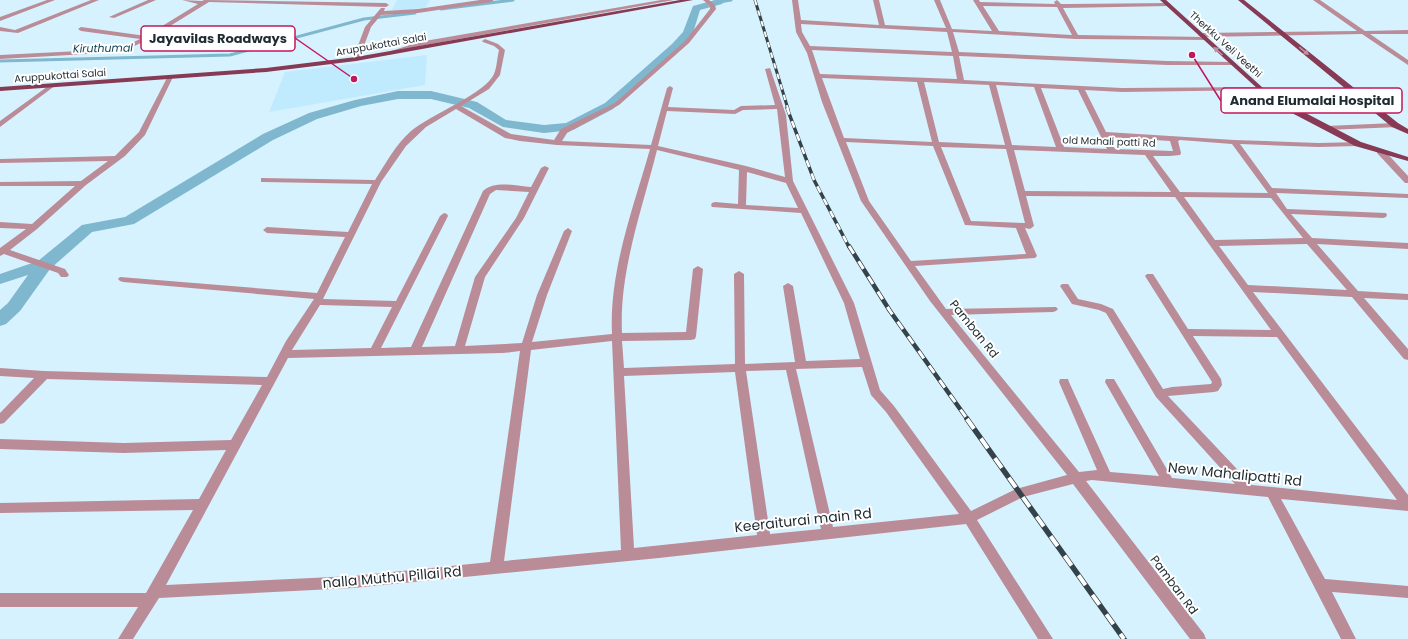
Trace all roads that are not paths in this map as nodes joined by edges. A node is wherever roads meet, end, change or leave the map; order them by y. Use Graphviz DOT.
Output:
graph roads {
  1 [pos="52,0"];
  2 [pos="96,0"];
  3 [pos="153,0"];
  4 [pos="185,0"];
  5 [pos="451,0"];
  6 [pos="488,0"];
  7 [pos="671,0"];
  8 [pos="690,0"];
  9 [pos="795,0"];
  10 [pos="876,0"];
  11 [pos="937,0"];
  12 [pos="1055,0"];
  13 [pos="1241,0"];
  14 [pos="1316,0"];
  15 [pos="206,1"];
  16 [pos="262,1"];
  17 [pos="313,2"];
  18 [pos="709,2"];
  19 [pos="978,2"];
  20 [pos="1018,2"];
  21 [pos="1165,2"];
  22 [pos="388,3"];
  23 [pos="449,6"];
  24 [pos="1059,6"];
  25 [pos="380,13"];
  26 [pos="112,17"];
  27 [pos="0,19"];
  28 [pos="798,22"];
  29 [pos="538,27"];
  30 [pos="883,27"];
  31 [pos="0,29"];
  32 [pos="81,29"];
  33 [pos="950,31"];
  34 [pos="1408,32"];
  35 [pos="997,33"];
  36 [pos="1365,33"];
  37 [pos="1284,35"];
  38 [pos="1076,37"];
  39 [pos="1203,37"];
  40 [pos="147,38"];
  41 [pos="485,41"];
  42 [pos="807,48"];
  43 [pos="388,52"];
  44 [pos="956,55"];
  45 [pos="0,57"];
  46 [pos="356,59"];
  47 [pos="1408,63"];
  48 [pos="1233,64"];
  49 [pos="768,69"];
  50 [pos="191,76"];
  51 [pos="817,76"];
  52 [pos="170,77"];
  53 [pos="920,79"];
  54 [pos="961,81"];
  55 [pos="992,82"];
  56 [pos="53,85"];
  57 [pos="1037,85"];
  58 [pos="1080,87"];
  59 [pos="670,88"];
  60 [pos="0,89"];
  61 [pos="1262,89"];
  62 [pos="457,106"];
  63 [pos="780,107"];
  64 [pos="664,109"];
  65 [pos="0,125"];
  66 [pos="1395,125"];
  67 [pos="1326,128"];
  68 [pos="1408,132"];
  69 [pos="1103,134"];
  70 [pos="1176,139"];
  71 [pos="841,140"];
  72 [pos="1234,142"];
  73 [pos="557,143"];
  74 [pos="936,144"];
  75 [pos="1358,144"];
  76 [pos="654,147"];
  77 [pos="1010,147"];
  78 [pos="1061,149"];
  79 [pos="1380,151"];
  80 [pos="1112,152"];
  81 [pos="1147,153"];
  82 [pos="116,158"];
  83 [pos="1408,159"];
  84 [pos="0,161"];
  85 [pos="545,168"];
  86 [pos="743,168"];
  87 [pos="264,180"];
  88 [pos="789,181"];
  89 [pos="1408,181"];
  90 [pos="377,182"];
  91 [pos="83,183"];
  92 [pos="0,184"];
  93 [pos="534,190"];
  94 [pos="1022,193"];
  95 [pos="1272,193"];
  96 [pos="1178,195"];
  97 [pos="1408,196"];
  98 [pos="715,205"];
  99 [pos="742,207"];
  100 [pos="803,211"];
  101 [pos="1285,211"];
  102 [pos="1382,215"];
  103 [pos="444,216"];
  104 [pos="0,225"];
  105 [pos="1019,225"];
  106 [pos="34,227"];
  107 [pos="267,230"];
  108 [pos="568,230"];
  109 [pos="350,235"];
  110 [pos="1310,241"];
  111 [pos="1212,243"];
  112 [pos="1408,246"];
  113 [pos="1,252"];
  114 [pos="908,264"];
  115 [pos="698,269"];
  116 [pos="739,274"];
  117 [pos="64,275"];
  118 [pos="1150,276"];
  119 [pos="123,279"];
  120 [pos="788,286"];
  121 [pos="1065,286"];
  122 [pos="1245,288"];
  123 [pos="1355,294"];
  124 [pos="1408,297"];
  125 [pos="318,299"];
  126 [pos="399,304"];
  127 [pos="1053,309"];
  128 [pos="944,312"];
  129 [pos="1185,332"];
  130 [pos="1280,334"];
  131 [pos="617,338"];
  132 [pos="526,346"];
  133 [pos="459,350"];
  134 [pos="415,351"];
  135 [pos="374,352"];
  136 [pos="285,354"];
  137 [pos="1408,356"];
  138 [pos="867,363"];
  139 [pos="796,365"];
  140 [pos="740,367"];
  141 [pos="0,372"];
  142 [pos="618,372"];
  143 [pos="44,375"];
  144 [pos="271,381"];
  145 [pos="1064,382"];
  146 [pos="1110,382"];
  147 [pos="1160,394"];
  148 [pos="0,420"];
  149 [pos="0,444"];
  150 [pos="235,445"];
  151 [pos="1106,477"];
  152 [pos="1076,478"];
  153 [pos="1169,483"];
  154 [pos="1248,490"];
  155 [pos="1272,493"];
  156 [pos="203,504"];
  157 [pos="1408,505"];
  158 [pos="0,508"];
  159 [pos="974,516"];
  160 [pos="828,534"];
  161 [pos="764,541"];
  162 [pos="628,555"];
  163 [pos="496,568"];
  164 [pos="1321,585"];
  165 [pos="1408,592"];
  166 [pos="152,596"];
  167 [pos="0,600"];
  168 [pos="125,639"];
  169 [pos="1046,639"];
  170 [pos="1199,639"];
  171 [pos="1349,639"];
  1 -- 27 [label="street"];
  2 -- 31 [label="street"];
  3 -- 26 [label="street"];
  4 -- 15 [label="street"];
  5 -- 23 [label="street"];
  6 -- 23 [label="street"];
  7 -- 43 [label="street"];
  8 -- 29 [label="main road, Aruppukottai Salai"];
  9 -- 28 [label="street, Pamban Rd"];
  10 -- 30 [label="street"];
  11 -- 33 [label="street"];
  12 -- 24 [label="street"];
  13 -- 37 [label="main road"];
  14 -- 36 [label="street"];
  15 -- 16 [label="street"];
  15 -- 40 [label="street"];
  16 -- 17 [label="street"];
  17 -- 22 [label="street"];
  18 -- 73 [label="street"];
  19 -- 20 [label="street"];
  19 -- 35 [label="street"];
  20 -- 24 [label="street"];
  21 -- 24 [label="street"];
  21 -- 39 [label="main road, Therkku Veli Veethi"];
  22 -- 25 [label="street"];
  23 -- 25 [label="street"];
  24 -- 38 [label="street"];
  25 -- 46 [label="street"];
  28 -- 30 [label="street"];
  28 -- 42 [label="street, Pamban Rd"];
  29 -- 41 [label="main road"];
  29 -- 43 [label="main road, Aruppukottai Salai"];
  30 -- 33 [label="street"];
  32 -- 40 [label="street"];
  33 -- 35 [label="street"];
  33 -- 44 [label="street"];
  34 -- 36 [label="street"];
  35 -- 38 [label="street"];
  36 -- 37 [label="street"];
  36 -- 47 [label="street"];
  37 -- 39 [label="street"];
  37 -- 66 [label="main road, one-way"];
  38 -- 39 [label="street"];
  48 -- 39 [label="main road, Therkku Veli Veethi, one-way"];
  40 -- 45 [label="street"];
  41 -- 50 [label="main road"];
  41 -- 62 [label="street"];
  42 -- 44 [label="street"];
  42 -- 51 [label="street, Pamban Rd"];
  43 -- 46 [label="main road, Aruppukottai Salai"];
  44 -- 48 [label="street"];
  44 -- 54 [label="street"];
  46 -- 50 [label="main road, Aruppukottai Salai"];
  48 -- 61 [label="main road, Therkku Veli Veethi"];
  49 -- 63 [label="street"];
  50 -- 52 [label="main road, Aruppukottai Salai"];
  51 -- 53 [label="street"];
  51 -- 71 [label="street, Pamban Rd"];
  52 -- 56 [label="main road, Aruppukottai Salai"];
  52 -- 82 [label="street"];
  53 -- 54 [label="street"];
  53 -- 74 [label="street"];
  54 -- 55 [label="street"];
  55 -- 57 [label="street"];
  55 -- 77 [label="street"];
  56 -- 60 [label="main road, Aruppukottai Salai"];
  56 -- 65 [label="street"];
  57 -- 58 [label="street"];
  57 -- 78 [label="street"];
  58 -- 61 [label="street"];
  58 -- 69 [label="street"];
  59 -- 64 [label="street"];
  61 -- 67 [label="main road, Therkku Veli Veethi"];
  62 -- 73 [label="street"];
  62 -- 90 [label="street"];
  63 -- 64 [label="street"];
  63 -- 88 [label="street"];
  64 -- 76 [label="street"];
  66 -- 67 [label="street"];
  66 -- 68 [label="main road"];
  67 -- 75 [label="main road, Therkku Veli Veethi"];
  69 -- 70 [label="street"];
  69 -- 80 [label="street"];
  70 -- 72 [label="street"];
  70 -- 81 [label="street, old Mahali patti Rd"];
  71 -- 74 [label="street, old Mahali patti Rd"];
  71 -- 114 [label="street, Pamban Rd"];
  72 -- 75 [label="street"];
  72 -- 95 [label="street"];
  73 -- 76 [label="street"];
  74 -- 77 [label="street, old Mahali patti Rd"];
  74 -- 105 [label="street"];
  75 -- 79 [label="main road, Therkku Veli Veethi"];
  76 -- 86 [label="street"];
  76 -- 131 [label="street"];
  77 -- 78 [label="street, old Mahali patti Rd"];
  77 -- 94 [label="street"];
  78 -- 80 [label="street, old Mahali patti Rd"];
  79 -- 83 [label="main road, Therkku Veli Veethi"];
  79 -- 89 [label="street"];
  80 -- 81 [label="street, old Mahali patti Rd"];
  81 -- 96 [label="street"];
  82 -- 84 [label="street"];
  82 -- 91 [label="street"];
  85 -- 93 [label="street"];
  86 -- 88 [label="street"];
  86 -- 99 [label="street"];
  87 -- 90 [label="street"];
  88 -- 100 [label="street"];
  90 -- 109 [label="street"];
  91 -- 92 [label="street"];
  91 -- 106 [label="street"];
  93 -- 133 [label="street"];
  93 -- 134 [label="street"];
  94 -- 96 [label="street"];
  94 -- 105 [label="street"];
  95 -- 96 [label="street"];
  95 -- 97 [label="street"];
  95 -- 101 [label="street"];
  96 -- 111 [label="street"];
  98 -- 99 [label="street"];
  99 -- 100 [label="street"];
  100 -- 138 [label="street"];
  101 -- 102 [label="street"];
  101 -- 110 [label="street"];
  103 -- 126 [label="street"];
  104 -- 106 [label="street"];
  105 -- 114 [label="street"];
  106 -- 113 [label="street"];
  107 -- 109 [label="street"];
  108 -- 132 [label="street"];
  109 -- 125 [label="street"];
  110 -- 111 [label="street"];
  110 -- 112 [label="street"];
  110 -- 123 [label="street"];
  111 -- 122 [label="street"];
  113 -- 117 [label="street"];
  114 -- 128 [label="street, Pamban Rd"];
  115 -- 131 [label="street"];
  116 -- 140 [label="street"];
  118 -- 129 [label="street"];
  119 -- 125 [label="street"];
  120 -- 139 [label="street"];
  121 -- 147 [label="street"];
  122 -- 123 [label="street"];
  122 -- 130 [label="street"];
  123 -- 124 [label="street"];
  123 -- 137 [label="street"];
  125 -- 126 [label="street"];
  125 -- 136 [label="street"];
  126 -- 135 [label="street"];
  127 -- 128 [label="street"];
  128 -- 152 [label="street, Pamban Rd"];
  129 -- 130 [label="street"];
  129 -- 147 [label="street"];
  130 -- 157 [label="street"];
  131 -- 132 [label="street"];
  131 -- 142 [label="street"];
  132 -- 133 [label="street"];
  132 -- 163 [label="street"];
  133 -- 134 [label="street"];
  134 -- 135 [label="street"];
  135 -- 136 [label="street"];
  136 -- 144 [label="street"];
  138 -- 139 [label="street"];
  138 -- 159 [label="street"];
  139 -- 140 [label="street"];
  139 -- 160 [label="street"];
  140 -- 142 [label="street"];
  140 -- 161 [label="street"];
  141 -- 143 [label="street"];
  142 -- 162 [label="street"];
  143 -- 144 [label="street"];
  143 -- 148 [label="street"];
  144 -- 150 [label="street"];
  145 -- 151 [label="street"];
  146 -- 153 [label="street"];
  147 -- 154 [label="street"];
  149 -- 150 [label="street"];
  150 -- 156 [label="street"];
  151 -- 152 [label="street, New Mahalipatti Rd"];
  151 -- 153 [label="street, New Mahalipatti Rd"];
  152 -- 159 [label="street, New Mahalipatti Rd"];
  152 -- 170 [label="street, Pamban Rd"];
  153 -- 154 [label="street, New Mahalipatti Rd"];
  154 -- 155 [label="street, New Mahalipatti Rd"];
  155 -- 157 [label="street, New Mahalipatti Rd"];
  155 -- 164 [label="street"];
  156 -- 158 [label="street"];
  156 -- 166 [label="street"];
  159 -- 160 [label="street, Keeraiturai main Rd"];
  159 -- 169 [label="street"];
  160 -- 161 [label="street, Keeraiturai main Rd"];
  161 -- 162 [label="street, Keeraiturai main Rd"];
  162 -- 163 [label="street, nalla Muthu Pillai Rd"];
  163 -- 166 [label="street, nalla Muthu Pillai Rd"];
  164 -- 165 [label="street"];
  164 -- 171 [label="street"];
  166 -- 167 [label="street, nalla Muthu Pillai Rd"];
  166 -- 168 [label="street"];
}
